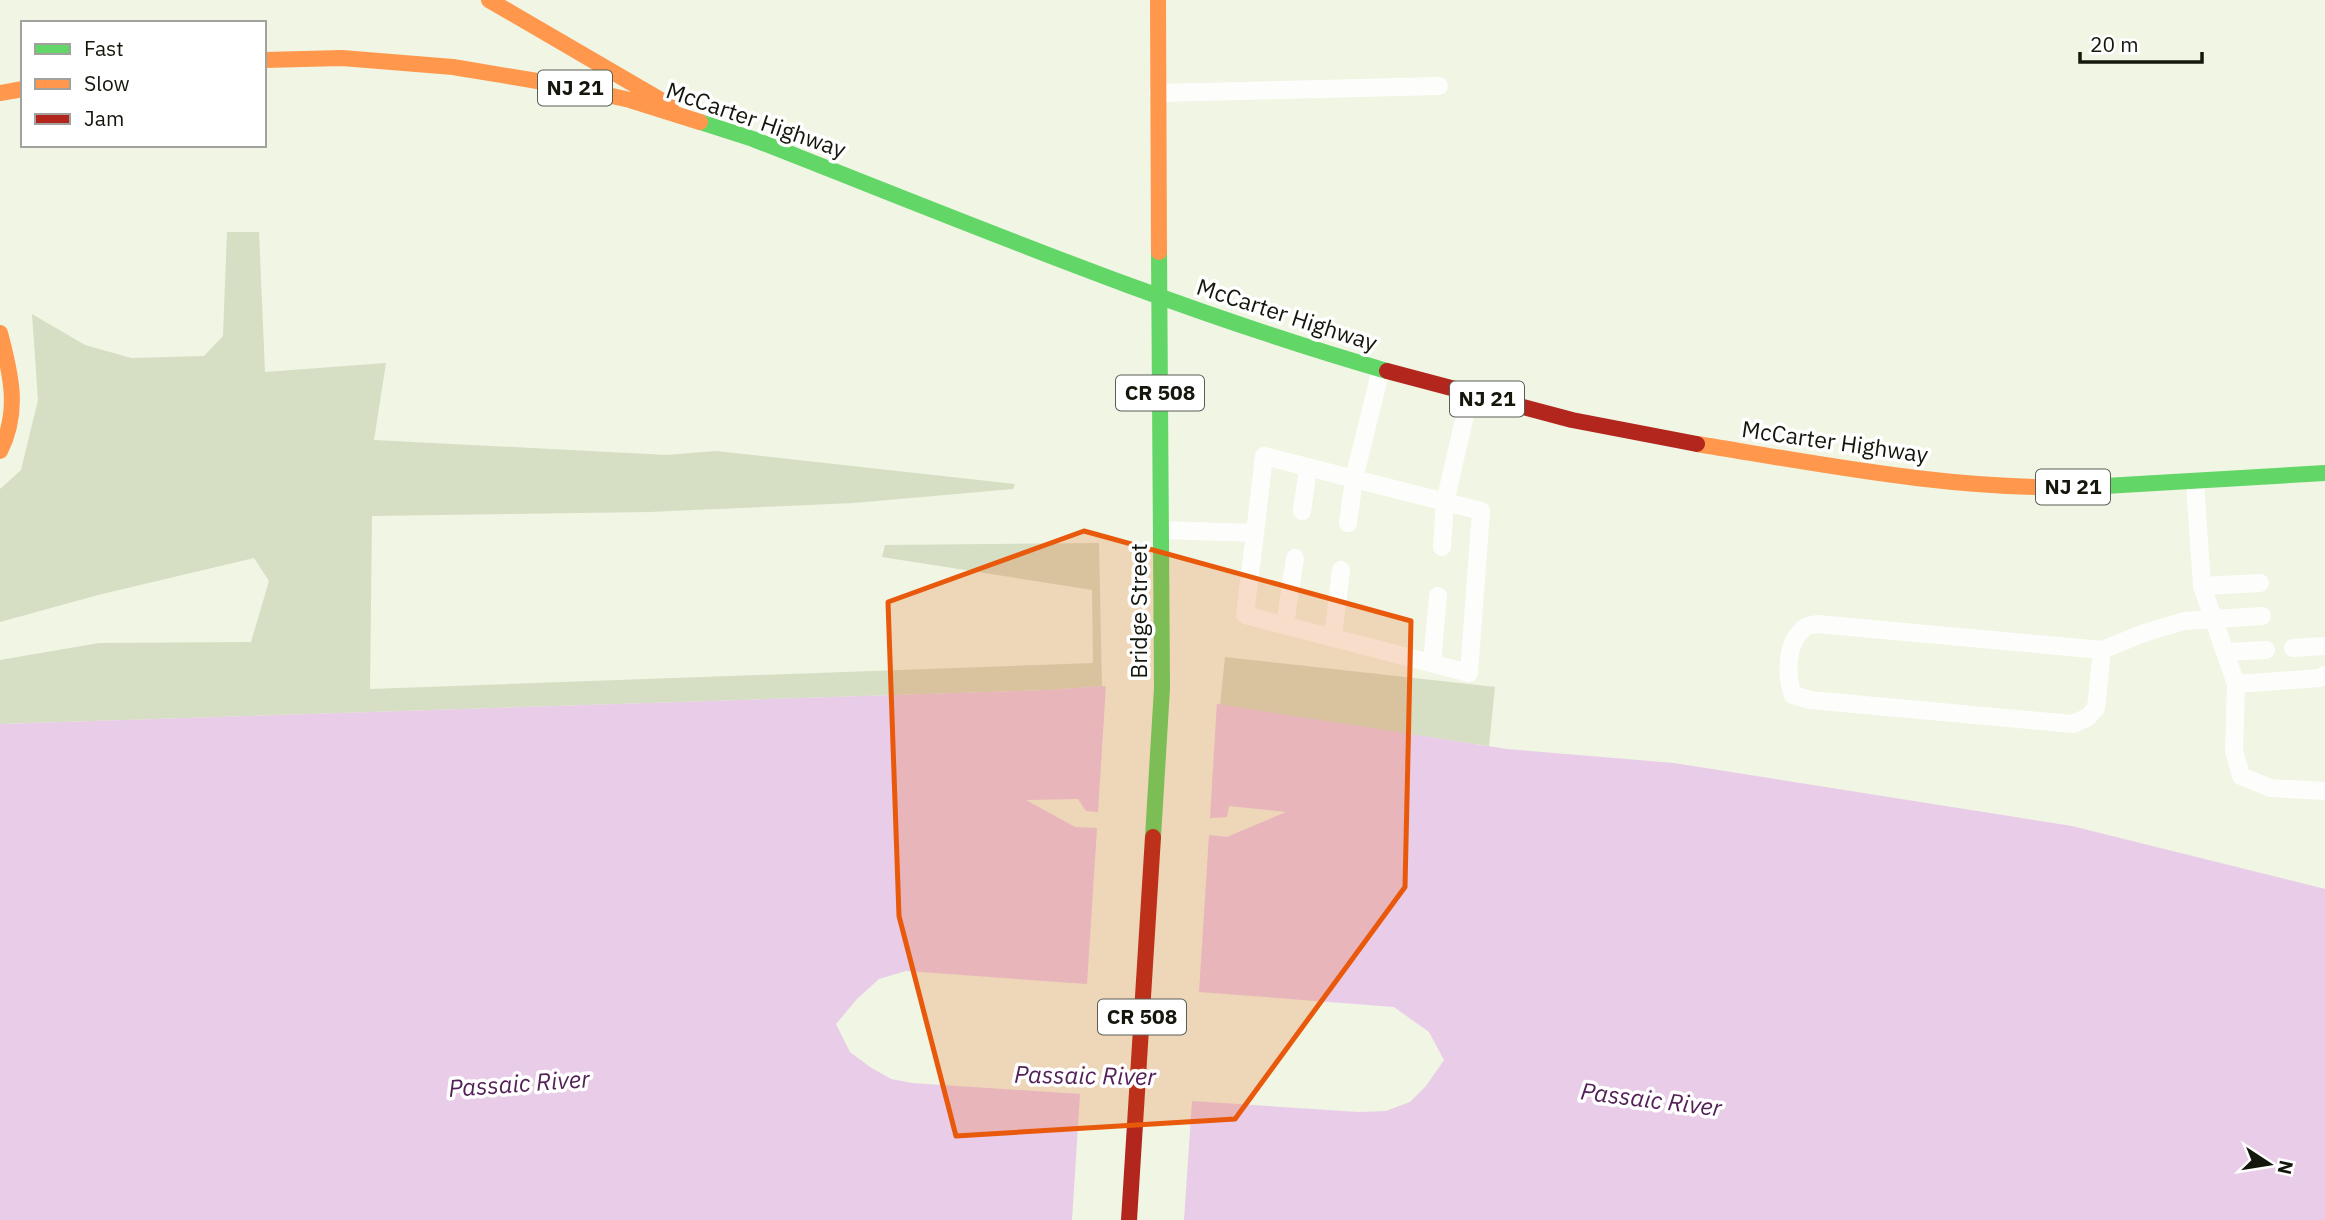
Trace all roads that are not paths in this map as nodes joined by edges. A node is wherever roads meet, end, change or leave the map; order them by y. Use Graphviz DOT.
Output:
graph roads {
  1 [pos="489,0"];
  2 [pos="1158,0"];
  3 [pos="266,60"];
  4 [pos="1438,86"];
  5 [pos="21,89"];
  6 [pos="0,93"];
  7 [pos="1158,93"];
  8 [pos="694,120"];
  9 [pos="1160,298"];
  10 [pos="0,333"];
  11 [pos="1381,369"];
  12 [pos="1470,394"];
  13 [pos="0,451"];
  14 [pos="1308,467"];
  15 [pos="2325,473"];
  16 [pos="1354,479"];
  17 [pos="2195,483"];
  18 [pos="1445,502"];
  19 [pos="1302,511"];
  20 [pos="1348,523"];
  21 [pos="1161,530"];
  22 [pos="1255,533"];
  23 [pos="1442,547"];
  24 [pos="1295,558"];
  25 [pos="1341,570"];
  26 [pos="2260,583"];
  27 [pos="2202,586"];
  28 [pos="1438,596"];
  29 [pos="2262,616"];
  30 [pos="2211,618"];
  31 [pos="1285,625"];
  32 [pos="1332,637"];
  33 [pos="2325,646"];
  34 [pos="2293,648"];
  35 [pos="2102,650"];
  36 [pos="2266,650"];
  37 [pos="2225,652"];
  38 [pos="1432,663"];
  39 [pos="2325,675"];
  40 [pos="2236,684"];
  41 [pos="2325,791"];
  42 [pos="1129,1220"];
  1 -- 8 [label="main road"];
  2 -- 7 [label="main road, Bridge Street"];
  3 -- 8 [label="main road, McCarter Highway / NJ 21"];
  4 -- 7 [label="lane"];
  5 -- 6 [label="main road"];
  7 -- 9 [label="main road, Bridge Street"];
  8 -- 9 [label="main road, McCarter Highway / NJ 21"];
  9 -- 11 [label="main road, McCarter Highway / NJ 21"];
  9 -- 21 [label="main road, Bridge Street / CR 508"];
  10 -- 13 [label="main road"];
  11 -- 12 [label="main road, McCarter Highway / NJ 21"];
  11 -- 16 [label="lane"];
  12 -- 17 [label="main road, McCarter Highway / NJ 21"];
  12 -- 18 [label="lane"];
  14 -- 16 [label="lane"];
  14 -- 19 [label="lane"];
  14 -- 22 [label="lane"];
  15 -- 17 [label="main road, McCarter Highway / NJ 21"];
  16 -- 18 [label="lane"];
  16 -- 20 [label="lane"];
  17 -- 27 [label="lane"];
  18 -- 23 [label="lane"];
  18 -- 38 [label="lane"];
  21 -- 22 [label="lane"];
  21 -- 42 [label="main road, Bridge Street / CR 508"];
  22 -- 31 [label="lane"];
  24 -- 31 [label="lane"];
  25 -- 32 [label="lane"];
  26 -- 27 [label="lane"];
  27 -- 30 [label="lane"];
  28 -- 38 [label="lane"];
  29 -- 30 [label="lane"];
  30 -- 35 [label="lane"];
  30 -- 37 [label="lane"];
  31 -- 32 [label="lane"];
  32 -- 38 [label="lane"];
  33 -- 34 [label="lane"];
  35 -- 35 [label="lane"];
  36 -- 37 [label="lane"];
  37 -- 40 [label="lane"];
  39 -- 40 [label="lane"];
  40 -- 41 [label="lane"];
}
